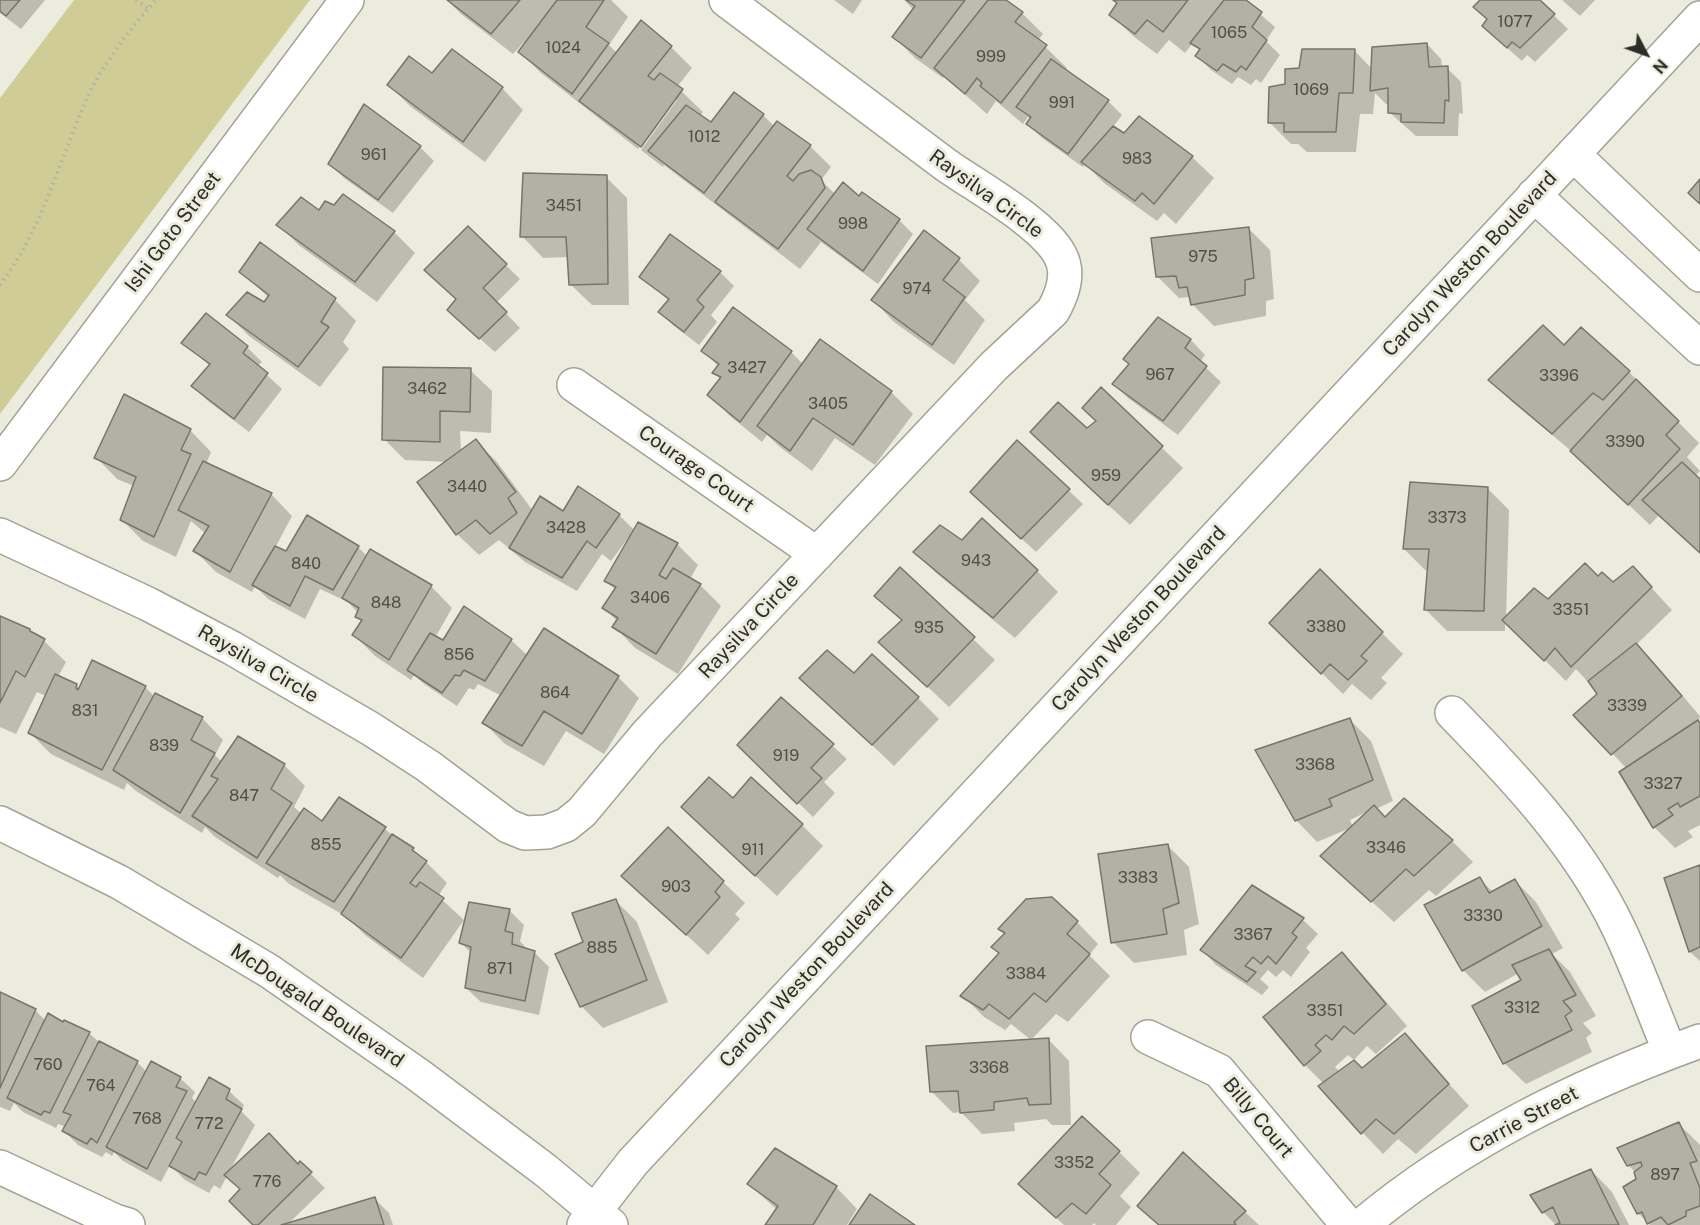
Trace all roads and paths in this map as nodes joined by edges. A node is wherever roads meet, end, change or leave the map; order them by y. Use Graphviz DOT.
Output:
graph roads {
  1 [pos="136,0"];
  2 [pos="156,0"];
  3 [pos="347,0"];
  4 [pos="726,0"];
  5 [pos="148,8"];
  6 [pos="1700,18"];
  7 [pos="1573,154"];
  8 [pos="1534,195"];
  9 [pos="1700,275"];
  10 [pos="0,285"];
  11 [pos="1700,348"];
  12 [pos="574,385"];
  13 [pos="0,464"];
  14 [pos="0,535"];
  15 [pos="818,554"];
  16 [pos="1452,713"];
  17 [pos="0,823"];
  18 [pos="1148,1037"];
  19 [pos="1700,1041"];
  20 [pos="1670,1052"];
  21 [pos="3,1177"];
  22 [pos="596,1220"];
  23 [pos="128,1225"];
  24 [pos="1348,1225"];
  25 [pos="1362,1225"];
  1 -- 5 [label="path"];
  2 -- 5 [label="path"];
  3 -- 13 [label="street, Ishi Goto Street"];
  4 -- 15 [label="street, Raysilva Circle"];
  5 -- 10 [label="path"];
  6 -- 7 [label="street, Carolyn Weston Boulevard"];
  7 -- 8 [label="street, Carolyn Weston Boulevard"];
  7 -- 9 [label="street"];
  8 -- 11 [label="street"];
  8 -- 22 [label="street, Carolyn Weston Boulevard"];
  12 -- 15 [label="street, Courage Court"];
  14 -- 15 [label="street, Raysilva Circle"];
  16 -- 20 [label="street"];
  17 -- 22 [label="street, McDougald Boulevard"];
  18 -- 24 [label="street, Billy Court"];
  19 -- 20 [label="street, Carrie Street"];
  20 -- 25 [label="street, Carrie Street"];
  21 -- 23 [label="street"];
}
